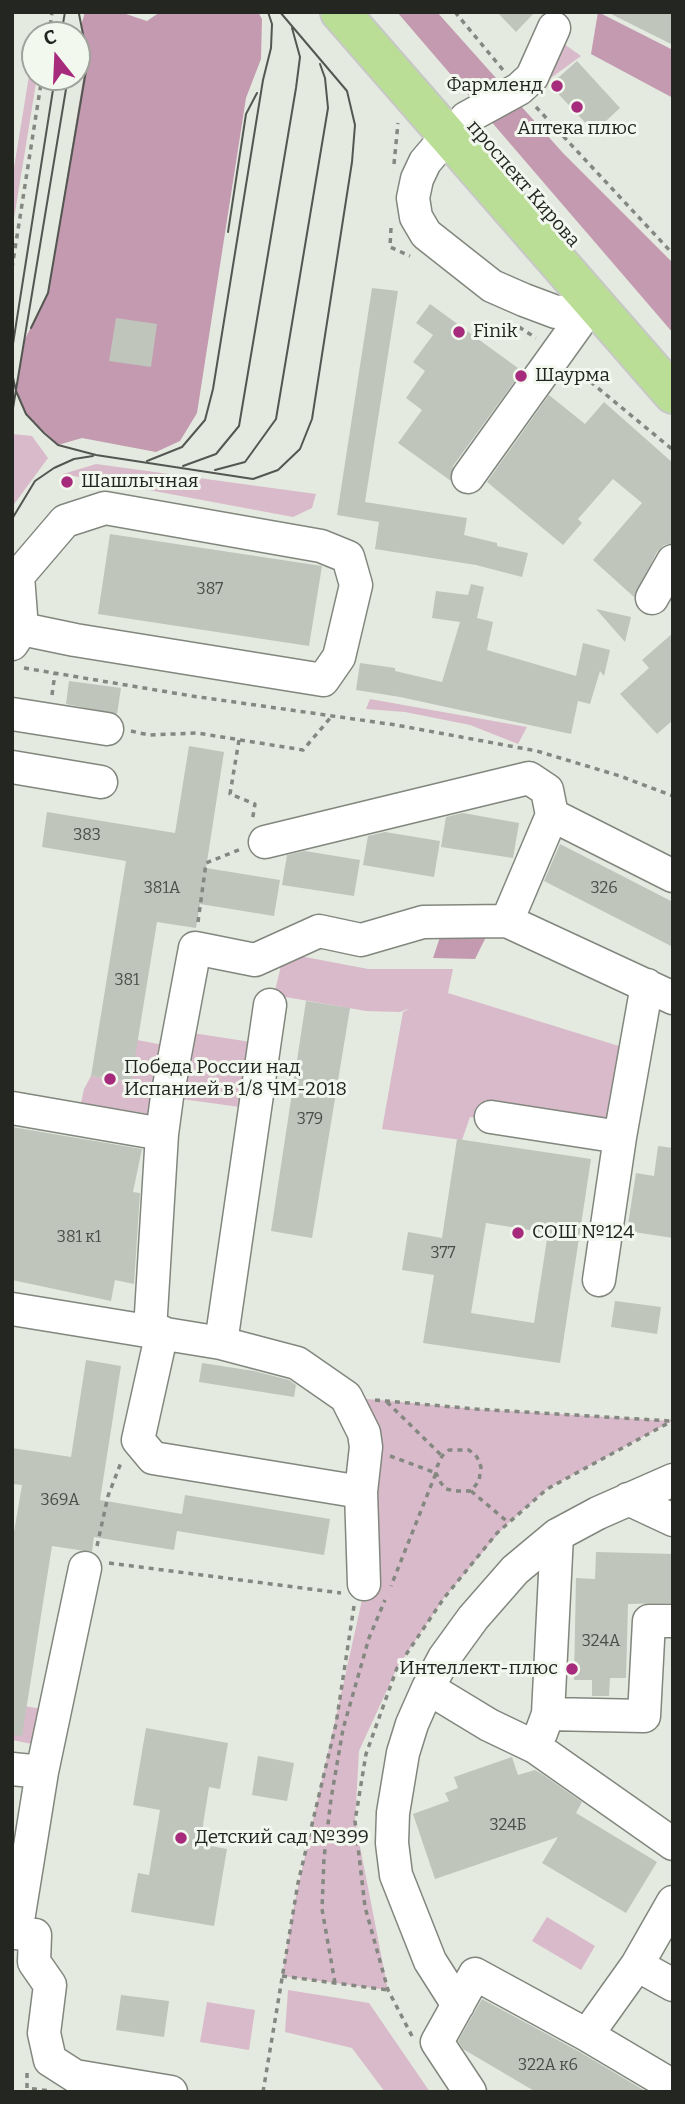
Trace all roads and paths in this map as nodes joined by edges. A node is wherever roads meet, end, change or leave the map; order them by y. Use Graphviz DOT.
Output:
graph roads {
  1 [pos="340,12"];
  2 [pos="372,12"];
  3 [pos="456,12"];
  4 [pos="554,28"];
  5 [pos="519,89"];
  6 [pos="40,91"];
  7 [pos="457,127"];
  8 [pos="673,254"];
  9 [pos="12,268"];
  10 [pos="593,312"];
  11 [pos="673,355"];
  12 [pos="673,394"];
  13 [pos="468,477"];
  14 [pos="673,561"];
  15 [pos="15,575"];
  16 [pos="652,597"];
  17 [pos="18,647"];
  18 [pos="55,673"];
  19 [pos="51,704"];
  20 [pos="12,714"];
  21 [pos="332,716"];
  22 [pos="115,729"];
  23 [pos="12,767"];
  24 [pos="101,782"];
  25 [pos="673,796"];
  26 [pos="552,815"];
  27 [pos="265,842"];
  28 [pos="673,876"];
  29 [pos="507,921"];
  30 [pos="660,992"];
  31 [pos="270,1005"];
  32 [pos="12,1108"];
  33 [pos="491,1117"];
  34 [pos="162,1134"];
  35 [pos="620,1137"];
  36 [pos="599,1280"];
  37 [pos="12,1309"];
  38 [pos="156,1331"];
  39 [pos="221,1343"];
  40 [pos="346,1397"];
  41 [pos="386,1401"];
  42 [pos="673,1421"];
  43 [pos="366,1447"];
  44 [pos="442,1456"];
  45 [pos="436,1474"];
  46 [pos="673,1480"];
  47 [pos="471,1491"];
  48 [pos="361,1492"];
  49 [pos="628,1499"];
  50 [pos="673,1520"];
  51 [pos="509,1523"];
  52 [pos="557,1535"];
  53 [pos="96,1565"];
  54 [pos="353,1593"];
  55 [pos="673,1620"];
  56 [pos="428,1688"];
  57 [pos="548,1714"];
  58 [pos="534,1747"];
  59 [pos="27,1771"];
  60 [pos="673,1844"];
  61 [pos="673,1902"];
  62 [pos="14,1933"];
  63 [pos="637,1965"];
  64 [pos="282,1976"];
  65 [pos="335,1983"];
  66 [pos="673,1985"];
  67 [pos="388,1990"];
  68 [pos="458,2005"];
  69 [pos="587,2035"];
  70 [pos="673,2085"];
  71 [pos="171,2092"];
  72 [pos="263,2092"];
  73 [pos="470,2092"];
  1 -- 7 [label="main road, проспект Кирова"];
  2 -- 7 [label="main road, проспект Кирова"];
  3 -- 5 [label="path"];
  4 -- 5 [label="street"];
  5 -- 7 [label="street"];
  5 -- 8 [label="path"];
  6 -- 9 [label="path"];
  7 -- 10 [label="main road"];
  7 -- 10 [label="street"];
  7 -- 11 [label="main road, проспект Кирова"];
  10 -- 12 [label="main road"];
  10 -- 13 [label="street"];
  14 -- 16 [label="street"];
  15 -- 17 [label="street"];
  15 -- 17 [label="street"];
  17 -- 18 [label="path"];
  18 -- 19 [label="path"];
  18 -- 21 [label="path"];
  20 -- 22 [label="street"];
  21 -- 22 [label="path"];
  21 -- 25 [label="path"];
  23 -- 24 [label="street"];
  26 -- 27 [label="street"];
  26 -- 28 [label="street"];
  26 -- 29 [label="street"];
  29 -- 30 [label="street"];
  29 -- 34 [label="street"];
  30 -- 35 [label="street"];
  31 -- 39 [label="street"];
  32 -- 34 [label="street"];
  33 -- 35 [label="street"];
  34 -- 38 [label="street"];
  35 -- 36 [label="street"];
  37 -- 38 [label="street"];
  38 -- 39 [label="street"];
  38 -- 48 [label="street"];
  39 -- 40 [label="street"];
  40 -- 41 [label="path"];
  40 -- 43 [label="street"];
  41 -- 42 [label="path"];
  41 -- 44 [label="path"];
  43 -- 45 [label="path"];
  43 -- 48 [label="street"];
  44 -- 45 [label="path"];
  44 -- 47 [label="path"];
  45 -- 47 [label="path"];
  45 -- 65 [label="path"];
  46 -- 49 [label="street"];
  47 -- 51 [label="path"];
  48 -- 54 [label="street"];
  49 -- 50 [label="street"];
  49 -- 52 [label="street"];
  52 -- 56 [label="street"];
  52 -- 57 [label="street"];
  53 -- 54 [label="path"];
  53 -- 59 [label="street"];
  54 -- 64 [label="path"];
  55 -- 57 [label="street"];
  56 -- 58 [label="street"];
  56 -- 68 [label="street"];
  57 -- 58 [label="street"];
  58 -- 60 [label="street"];
  59 -- 62 [label="street"];
  61 -- 63 [label="street"];
  62 -- 71 [label="street"];
  63 -- 66 [label="street"];
  63 -- 69 [label="street"];
  64 -- 65 [label="path"];
  64 -- 72 [label="path"];
  65 -- 67 [label="path"];
  68 -- 69 [label="street"];
  68 -- 73 [label="street"];
  69 -- 70 [label="street"];
}
